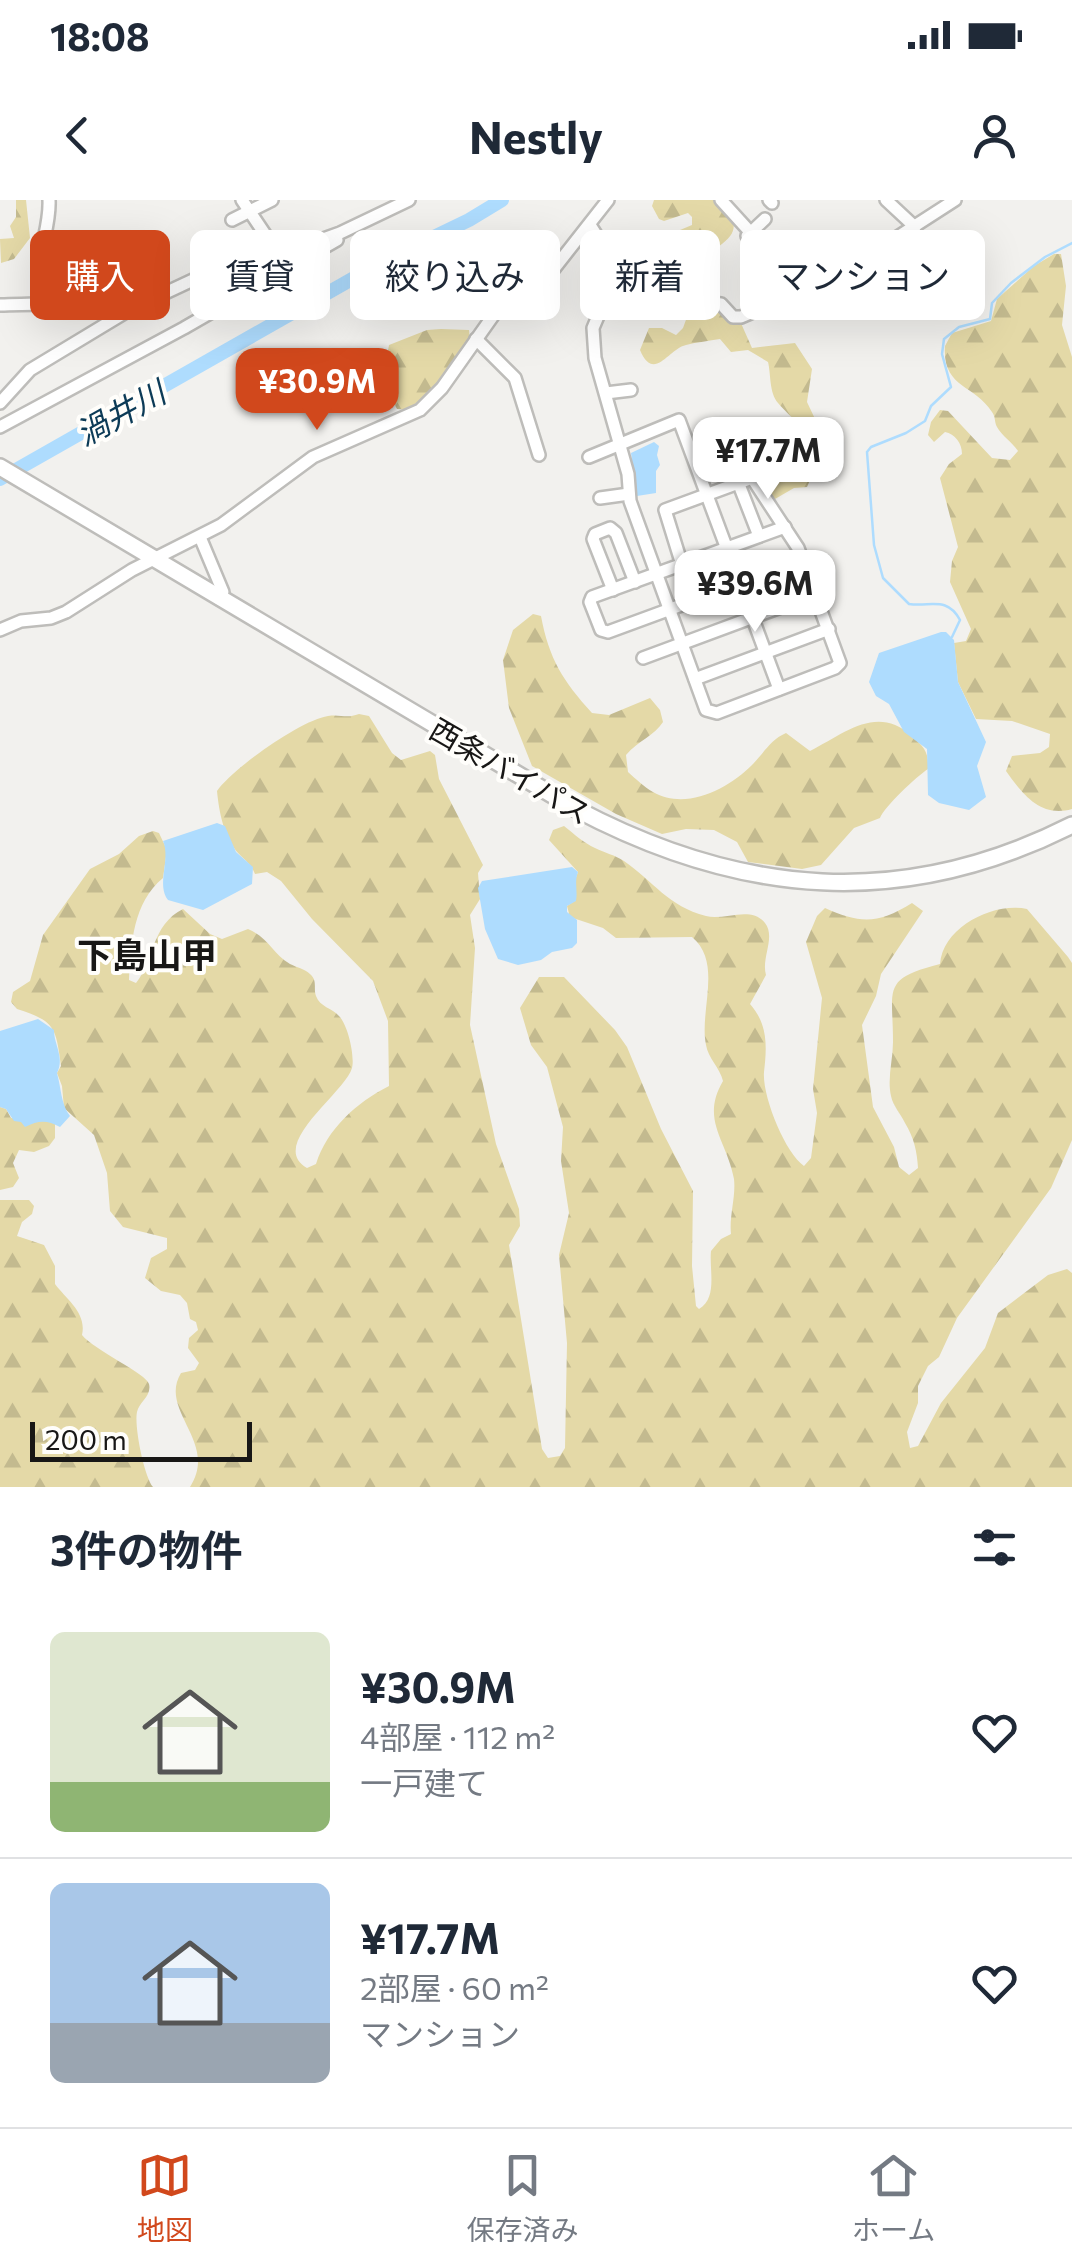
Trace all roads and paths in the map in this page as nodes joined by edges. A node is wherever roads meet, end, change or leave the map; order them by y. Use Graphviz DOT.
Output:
graph roads {
  1 [pos="50,200"];
  2 [pos="272,200"];
  3 [pos="409,200"];
  4 [pos="608,200"];
  5 [pos="721,200"];
  6 [pos="886,200"];
  7 [pos="954,200"];
  8 [pos="246,205"];
  9 [pos="768,211"];
  10 [pos="232,220"];
  11 [pos="590,225"];
  12 [pos="356,226"];
  13 [pos="915,227"];
  14 [pos="47,230"];
  15 [pos="262,230"];
  16 [pos="593,230"];
  17 [pos="330,237"];
  18 [pos="30,304"];
  19 [pos="0,305"];
  20 [pos="720,306"];
  21 [pos="114,320"];
  22 [pos="596,320"];
  23 [pos="476,339"];
  24 [pos="631,390"];
  25 [pos="606,393"];
  26 [pos="0,403"];
  27 [pos="0,427"];
  28 [pos="621,446"];
  29 [pos="539,454"];
  30 [pos="588,457"];
  31 [pos="0,467"];
  32 [pos="738,482"];
  33 [pos="629,494"];
  34 [pos="707,494"];
  35 [pos="600,498"];
  36 [pos="784,527"];
  37 [pos="760,536"];
  38 [pos="200,537"];
  39 [pos="727,548"];
  40 [pos="153,560"];
  41 [pos="804,560"];
  42 [pos="682,565"];
  43 [pos="656,574"];
  44 [pos="635,582"];
  45 [pos="740,584"];
  46 [pos="613,590"];
  47 [pos="816,594"];
  48 [pos="220,599"];
  49 [pos="670,610"];
  50 [pos="753,618"];
  51 [pos="830,629"];
  52 [pos="0,630"];
  53 [pos="682,644"];
  54 [pos="766,653"];
  55 [pos="643,658"];
  56 [pos="695,679"];
  57 [pos="779,689"];
  58 [pos="1072,826"];
  1 -- 14 [label="street"];
  2 -- 8 [label="street"];
  3 -- 12 [label="street"];
  4 -- 11 [label="street"];
  5 -- 9 [label="street"];
  6 -- 13 [label="street"];
  7 -- 13 [label="street"];
  8 -- 10 [label="street"];
  8 -- 15 [label="street"];
  11 -- 16 [label="street"];
  11 -- 23 [label="street"];
  12 -- 17 [label="street"];
  12 -- 27 [label="street"];
  13 -- 20 [label="street"];
  18 -- 19 [label="street"];
  21 -- 26 [label="street"];
  22 -- 25 [label="street"];
  23 -- 29 [label="street"];
  23 -- 38 [label="street"];
  24 -- 25 [label="street"];
  25 -- 28 [label="street"];
  28 -- 30 [label="street"];
  28 -- 33 [label="street"];
  28 -- 34 [label="street"];
  31 -- 40 [label="highway, 西条バイパス"];
  32 -- 34 [label="street"];
  32 -- 36 [label="street"];
  32 -- 37 [label="street"];
  33 -- 35 [label="street"];
  33 -- 43 [label="street"];
  34 -- 39 [label="street"];
  34 -- 42 [label="street"];
  36 -- 37 [label="street"];
  36 -- 41 [label="street"];
  37 -- 39 [label="street"];
  38 -- 40 [label="street"];
  38 -- 48 [label="street"];
  39 -- 42 [label="street"];
  39 -- 45 [label="street"];
  40 -- 48 [label="highway, 西条バイパス"];
  40 -- 52 [label="street"];
  41 -- 45 [label="street"];
  41 -- 47 [label="street"];
  42 -- 43 [label="street"];
  43 -- 44 [label="street"];
  43 -- 49 [label="street"];
  44 -- 46 [label="street"];
  44 -- 46 [label="street"];
  45 -- 49 [label="street"];
  45 -- 50 [label="street"];
  46 -- 49 [label="street"];
  47 -- 50 [label="street"];
  47 -- 51 [label="street"];
  48 -- 58 [label="highway, 西条バイパス"];
  49 -- 53 [label="street"];
  50 -- 53 [label="street"];
  50 -- 54 [label="street"];
  51 -- 54 [label="street"];
  51 -- 57 [label="street"];
  53 -- 55 [label="street"];
  53 -- 56 [label="street"];
  54 -- 56 [label="street"];
  54 -- 57 [label="street"];
  56 -- 57 [label="street"];
}
